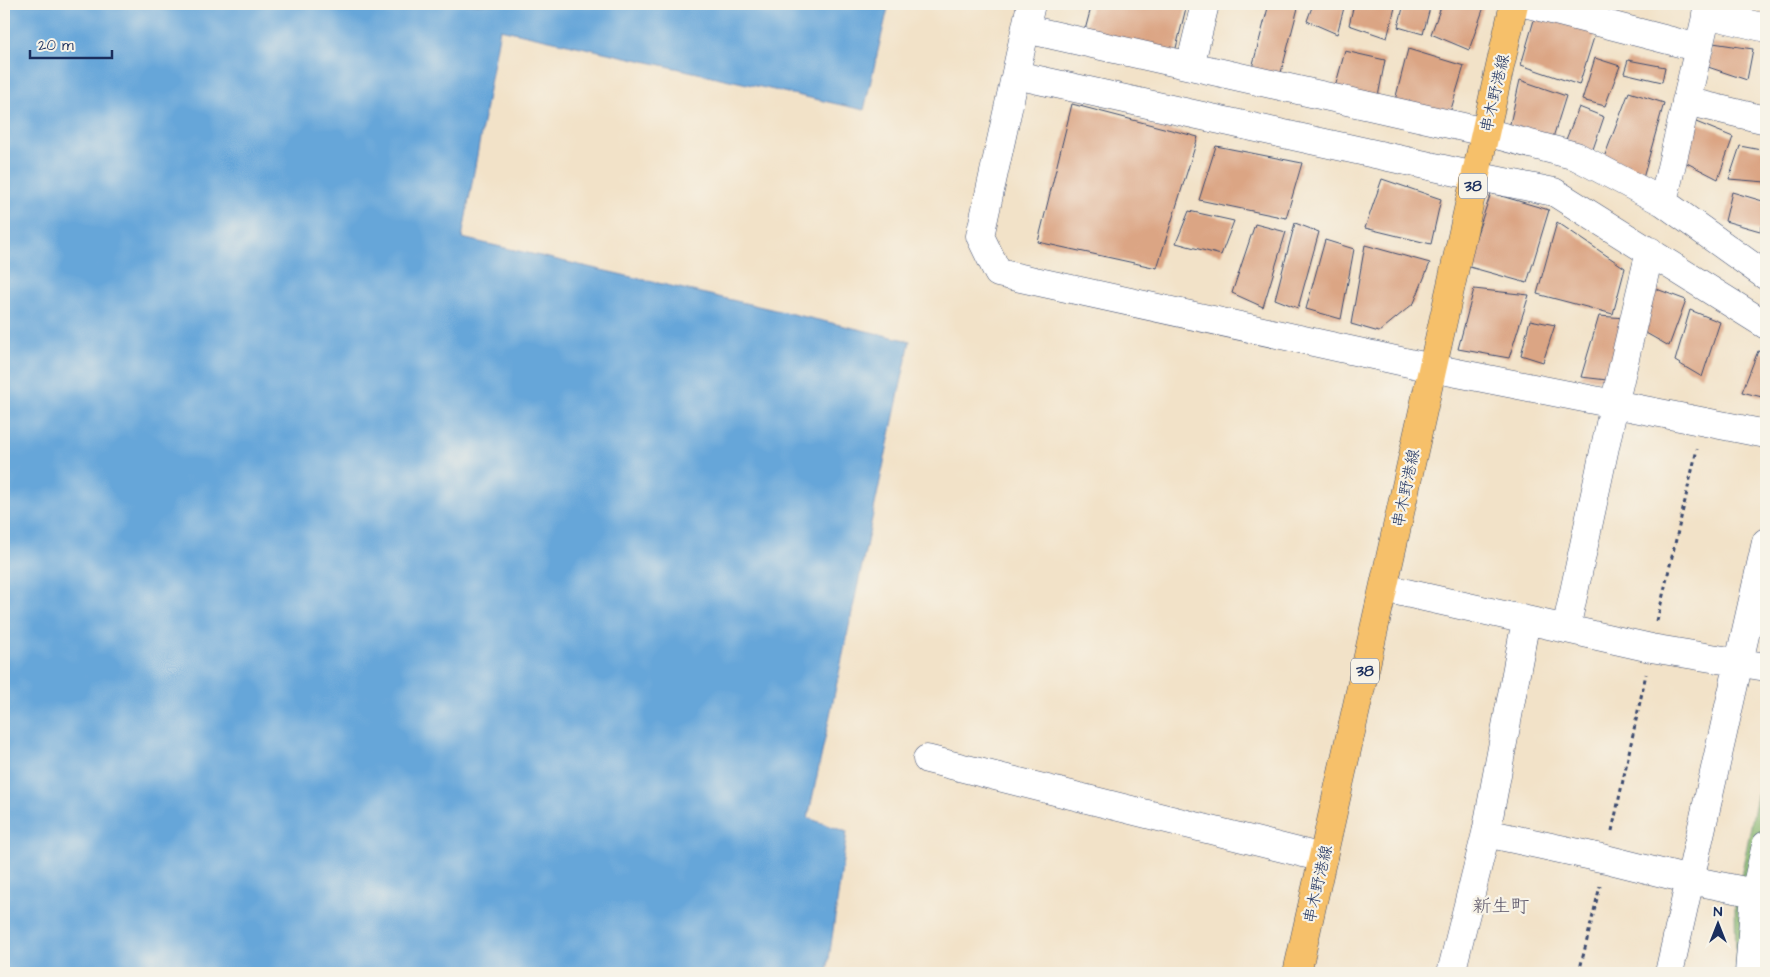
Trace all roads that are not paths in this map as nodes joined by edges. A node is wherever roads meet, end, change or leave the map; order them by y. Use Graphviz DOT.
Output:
graph roads {
  1 [pos="1205,4"];
  2 [pos="1514,4"];
  3 [pos="1528,4"];
  4 [pos="1708,9"];
  5 [pos="1028,17"];
  6 [pos="1766,28"];
  7 [pos="1699,48"];
  8 [pos="1190,66"];
  9 [pos="1016,75"];
  10 [pos="1686,101"];
  11 [pos="1766,120"];
  12 [pos="1485,132"];
  13 [pos="1475,176"];
  14 [pos="1663,202"];
  15 [pos="1650,251"];
  16 [pos="1765,271"];
  17 [pos="1766,325"];
  18 [pos="1432,368"];
  19 [pos="1614,405"];
  20 [pos="1766,434"];
  21 [pos="1766,542"];
  22 [pos="1384,588"];
  23 [pos="1526,620"];
  24 [pos="1566,629"];
  25 [pos="1740,662"];
  26 [pos="1766,667"];
  27 [pos="927,760"];
  28 [pos="1486,833"];
  29 [pos="1766,845"];
  30 [pos="1322,858"];
  31 [pos="1690,880"];
  32 [pos="1755,893"];
  33 [pos="1297,973"];
  34 [pos="1451,973"];
  35 [pos="1670,973"];
  36 [pos="1749,973"];
  1 -- 8 [label="street"];
  2 -- 12 [label="main road, 串木野港線 / 38"];
  3 -- 7 [label="street"];
  4 -- 6 [label="street"];
  4 -- 7 [label="street"];
  5 -- 8 [label="street"];
  5 -- 9 [label="street"];
  7 -- 10 [label="street"];
  8 -- 12 [label="street"];
  9 -- 13 [label="street"];
  9 -- 18 [label="street"];
  10 -- 11 [label="street"];
  10 -- 14 [label="street"];
  12 -- 13 [label="main road, 串木野港線 / 38"];
  12 -- 14 [label="street"];
  13 -- 15 [label="street"];
  13 -- 18 [label="main road, 串木野港線 / 38"];
  14 -- 16 [label="street"];
  15 -- 17 [label="street"];
  15 -- 19 [label="street"];
  18 -- 19 [label="street"];
  18 -- 22 [label="main road, 串木野港線 / 38"];
  19 -- 20 [label="street"];
  19 -- 24 [label="street"];
  21 -- 25 [label="street"];
  22 -- 23 [label="street"];
  22 -- 30 [label="main road, 串木野港線 / 38"];
  23 -- 24 [label="street"];
  23 -- 28 [label="street"];
  24 -- 25 [label="street"];
  25 -- 26 [label="street"];
  25 -- 31 [label="street"];
  27 -- 30 [label="street"];
  28 -- 31 [label="street"];
  28 -- 34 [label="street"];
  29 -- 32 [label="street"];
  30 -- 33 [label="main road, 串木野港線 / 38"];
  31 -- 32 [label="street"];
  31 -- 35 [label="street"];
  32 -- 36 [label="street"];
}
